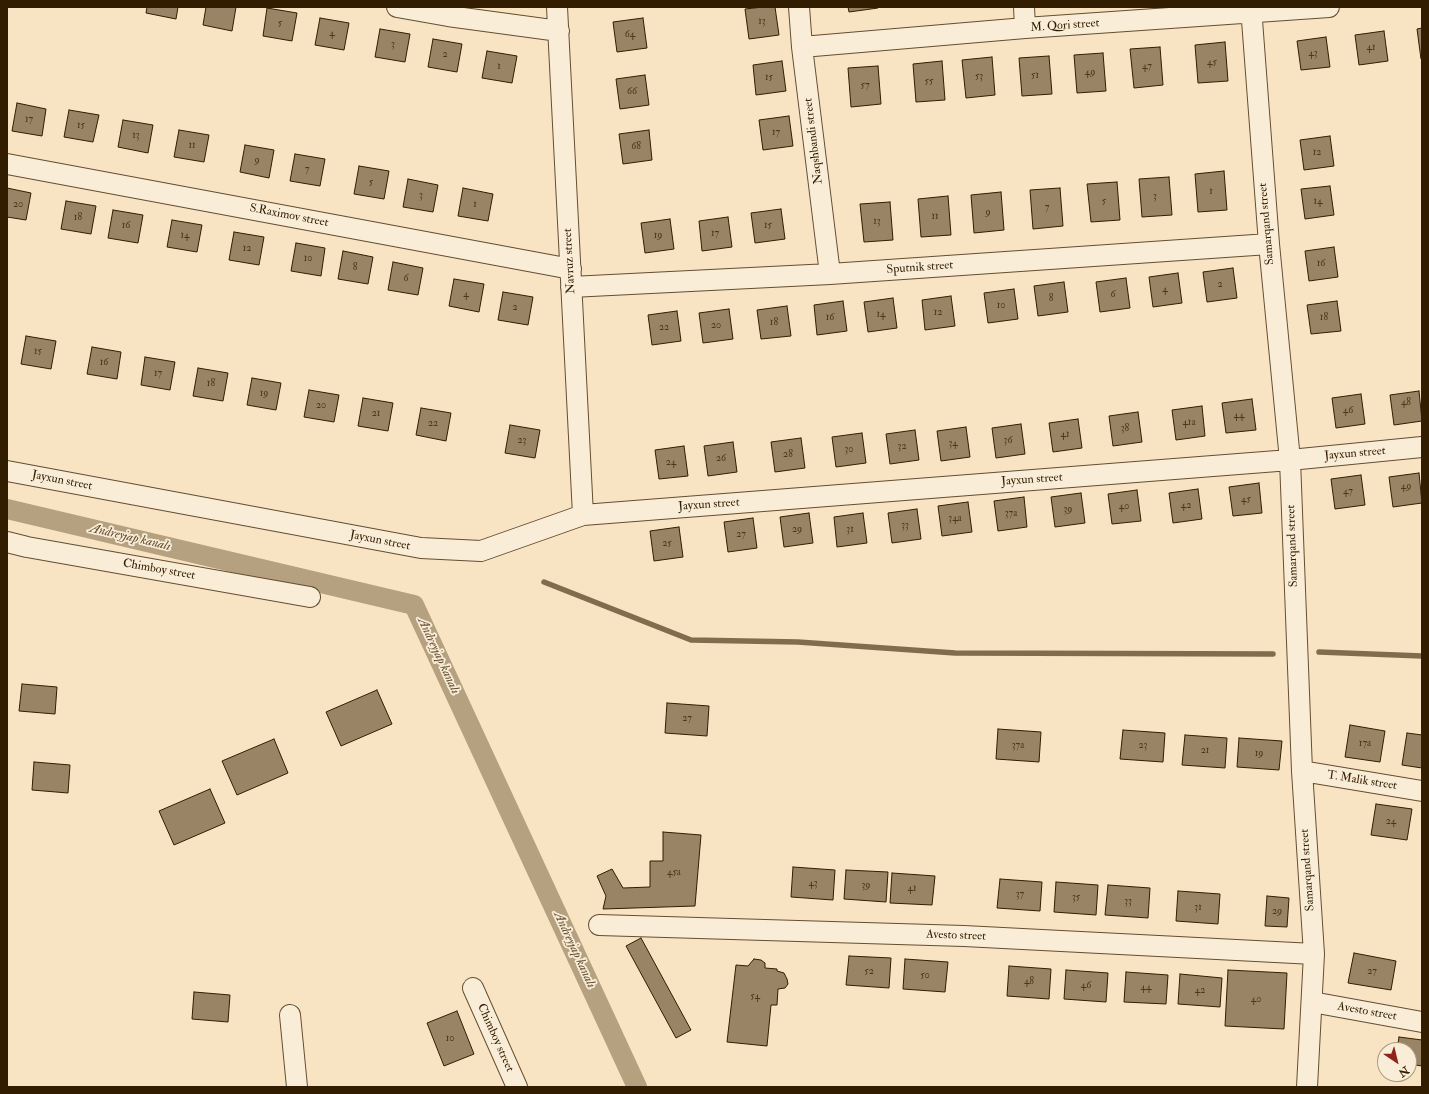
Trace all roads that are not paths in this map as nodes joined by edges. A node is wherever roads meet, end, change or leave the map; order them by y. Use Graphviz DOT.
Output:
graph roads {
  1 [pos="397,7"];
  2 [pos="557,7"];
  3 [pos="799,7"];
  4 [pos="1024,7"];
  5 [pos="1328,7"];
  6 [pos="1251,10"];
  7 [pos="1025,28"];
  8 [pos="559,31"];
  9 [pos="802,47"];
  10 [pos="7,164"];
  11 [pos="1268,244"];
  12 [pos="830,274"];
  13 [pos="571,278"];
  14 [pos="1422,447"];
  15 [pos="1290,460"];
  16 [pos="7,471"];
  17 [pos="583,515"];
  18 [pos="7,542"];
  19 [pos="310,597"];
  20 [pos="1302,772"];
  21 [pos="1422,791"];
  22 [pos="599,925"];
  23 [pos="1314,954"];
  24 [pos="473,988"];
  25 [pos="1312,1002"];
  26 [pos="290,1015"];
  27 [pos="1422,1022"];
  28 [pos="297,1087"];
  29 [pos="517,1087"];
  30 [pos="1307,1087"];
  1 -- 8 [label="street"];
  2 -- 8 [label="street, Navruz street"];
  3 -- 9 [label="street, Naqshbandi street"];
  4 -- 7 [label="street"];
  5 -- 6 [label="street, M. Qori street"];
  6 -- 7 [label="street, M. Qori street"];
  6 -- 11 [label="street, Samarqand street"];
  7 -- 9 [label="street, M. Qori street"];
  8 -- 13 [label="street, Navruz street"];
  9 -- 12 [label="street, Naqshbandi street"];
  10 -- 13 [label="street, S.Raximov street"];
  11 -- 12 [label="street, Sputnik street"];
  11 -- 15 [label="street, Samarqand street"];
  12 -- 13 [label="street, Sputnik street"];
  13 -- 17 [label="street, Navruz street"];
  14 -- 15 [label="street, Jayxun street"];
  15 -- 17 [label="street, Jayxun street"];
  15 -- 20 [label="street, Samarqand street"];
  16 -- 17 [label="street, Jayxun street"];
  18 -- 19 [label="street, Chimboy street"];
  20 -- 21 [label="street, T. Malik street"];
  20 -- 23 [label="street, Samarqand street"];
  22 -- 23 [label="street, Avesto street"];
  23 -- 25 [label="street, Samarqand street"];
  24 -- 29 [label="street, Chimboy street"];
  25 -- 27 [label="street, Avesto street"];
  25 -- 30 [label="street, Samarqand street"];
  26 -- 28 [label="street"];
}
